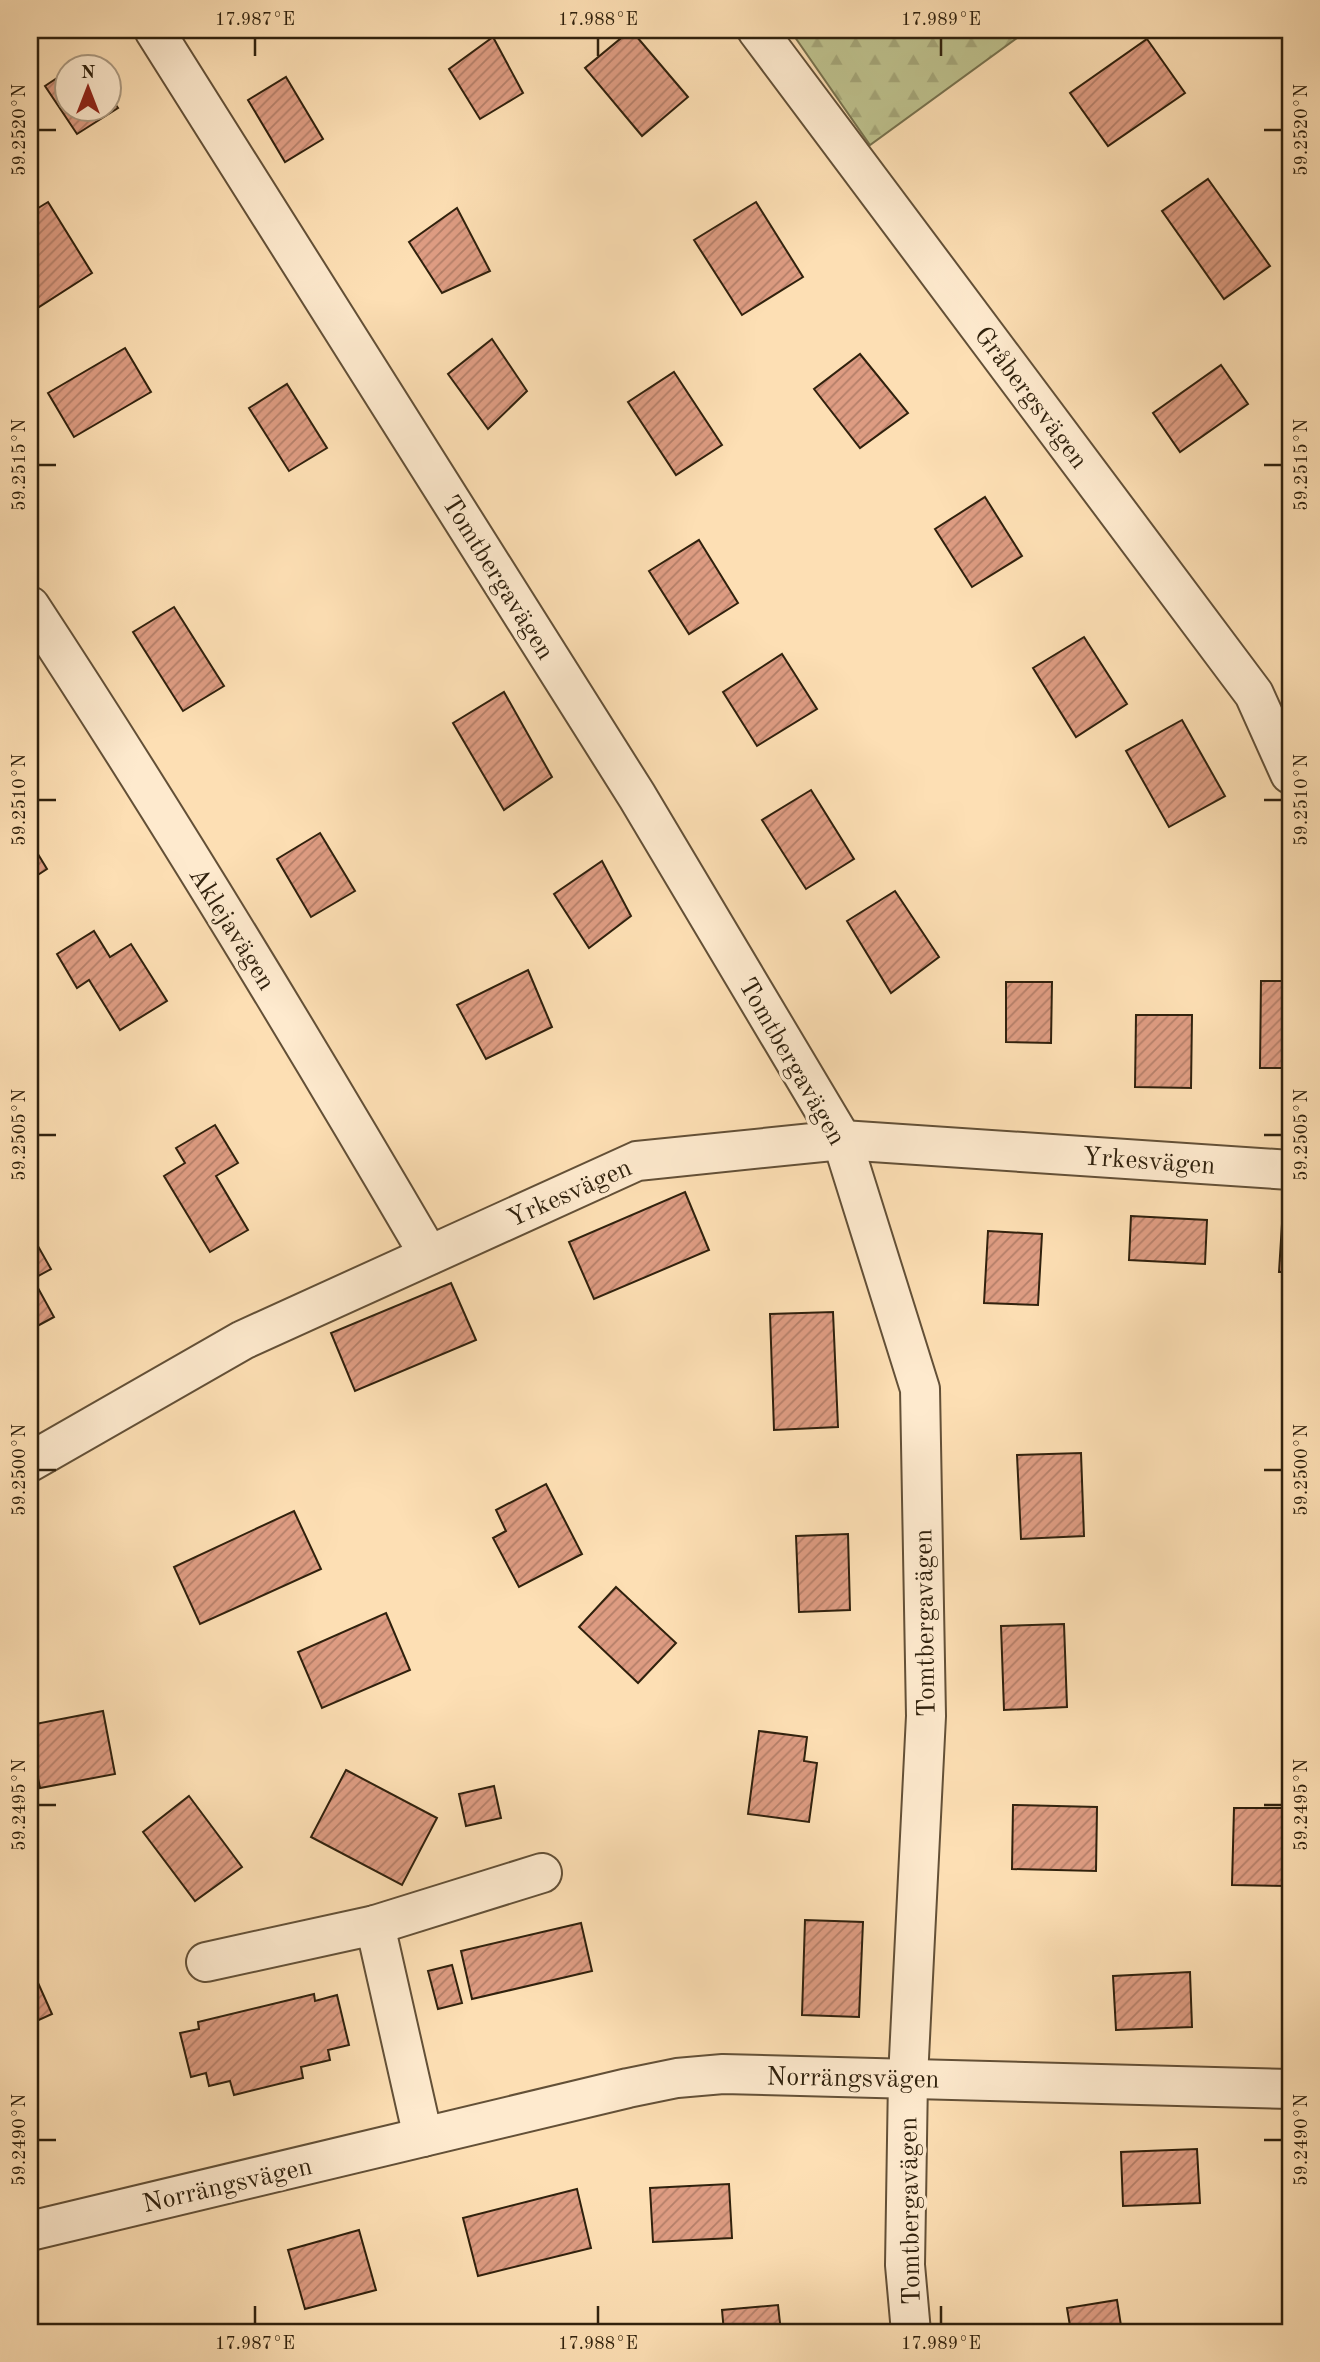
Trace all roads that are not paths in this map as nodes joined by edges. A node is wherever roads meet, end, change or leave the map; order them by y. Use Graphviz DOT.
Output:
graph roads {
  1 [pos="154,30"];
  2 [pos="757,30"];
  3 [pos="35,626"];
  4 [pos="1290,774"];
  5 [pos="842,1140"];
  6 [pos="1290,1170"];
  7 [pos="429,1255"];
  8 [pos="30,1462"];
  9 [pos="542,1873"];
  10 [pos="375,1925"];
  11 [pos="206,1962"];
  12 [pos="908,2078"];
  13 [pos="1290,2089"];
  14 [pos="424,2137"];
  15 [pos="30,2231"];
  16 [pos="911,2332"];
  1 -- 5 [label="street, Tomtbergavägen"];
  2 -- 4 [label="street, Gråbergsvägen"];
  3 -- 7 [label="street, Aklejavägen"];
  5 -- 6 [label="street, Yrkesvägen"];
  5 -- 7 [label="street, Yrkesvägen"];
  5 -- 12 [label="street, Tomtbergavägen"];
  7 -- 8 [label="street, Yrkesvägen"];
  9 -- 10 [label="street"];
  10 -- 11 [label="street"];
  10 -- 14 [label="street"];
  12 -- 13 [label="street, Norrängsvägen"];
  12 -- 14 [label="street, Norrängsvägen"];
  12 -- 16 [label="street, Tomtbergavägen"];
  14 -- 15 [label="street, Norrängsvägen"];
}
